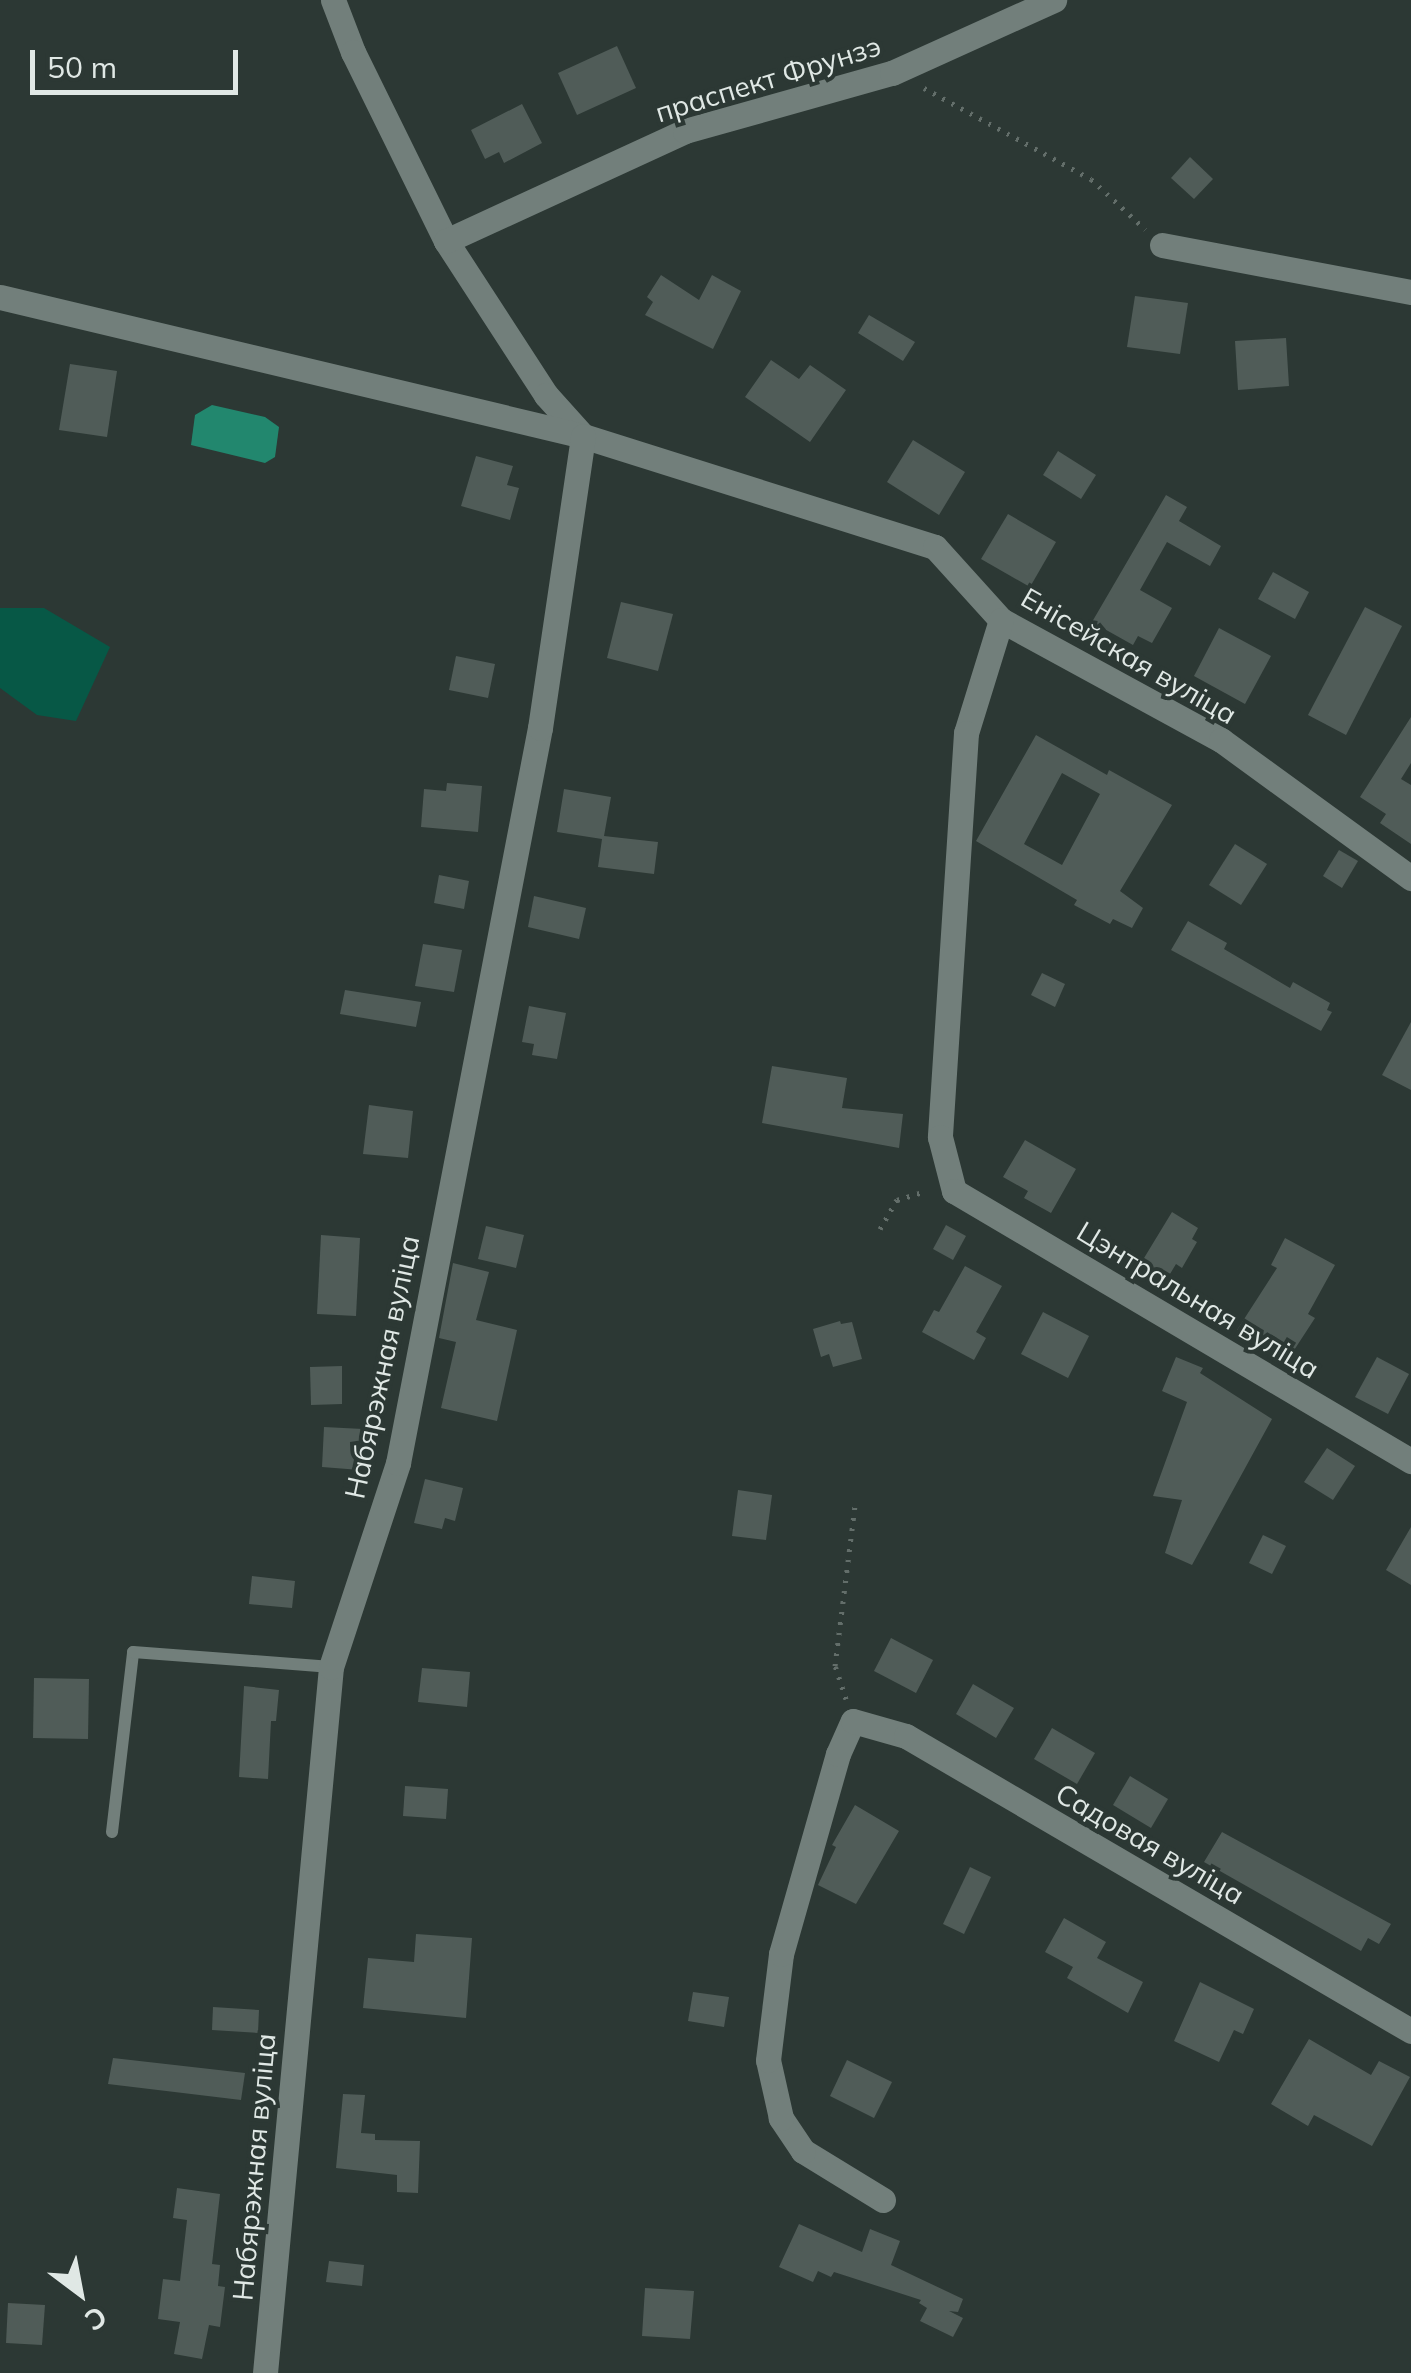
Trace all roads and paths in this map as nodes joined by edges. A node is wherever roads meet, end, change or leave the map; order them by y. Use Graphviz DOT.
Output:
graph roads {
  1 [pos="333,0"];
  2 [pos="1054,0"];
  3 [pos="892,73"];
  4 [pos="446,241"];
  5 [pos="1162,245"];
  6 [pos="1411,292"];
  7 [pos="0,296"];
  8 [pos="583,436"];
  9 [pos="1001,620"];
  10 [pos="1411,878"];
  11 [pos="954,1192"];
  12 [pos="880,1229"];
  13 [pos="1411,1461"];
  14 [pos="855,1506"];
  15 [pos="331,1667"];
  16 [pos="854,1721"];
  17 [pos="112,1832"];
  18 [pos="1411,2032"];
  19 [pos="883,2200"];
  20 [pos="265,2373"];
  1 -- 4 [label="street"];
  2 -- 3 [label="street, праспект Фрунзэ"];
  3 -- 4 [label="street, праспект Фрунзэ"];
  3 -- 5 [label="path"];
  4 -- 8 [label="street"];
  5 -- 6 [label="street"];
  7 -- 8 [label="street, Енісейская вуліца"];
  8 -- 9 [label="street, Енісейская вуліца"];
  8 -- 15 [label="street, Набярэжная вуліца"];
  9 -- 10 [label="street, Енісейская вуліца"];
  9 -- 11 [label="street"];
  11 -- 12 [label="path"];
  11 -- 13 [label="street, Цэнтральная вуліца"];
  14 -- 16 [label="path"];
  15 -- 17 [label="lane"];
  15 -- 20 [label="street, Набярэжная вуліца"];
  16 -- 18 [label="street, Садовая вуліца"];
  16 -- 19 [label="street"];
}
